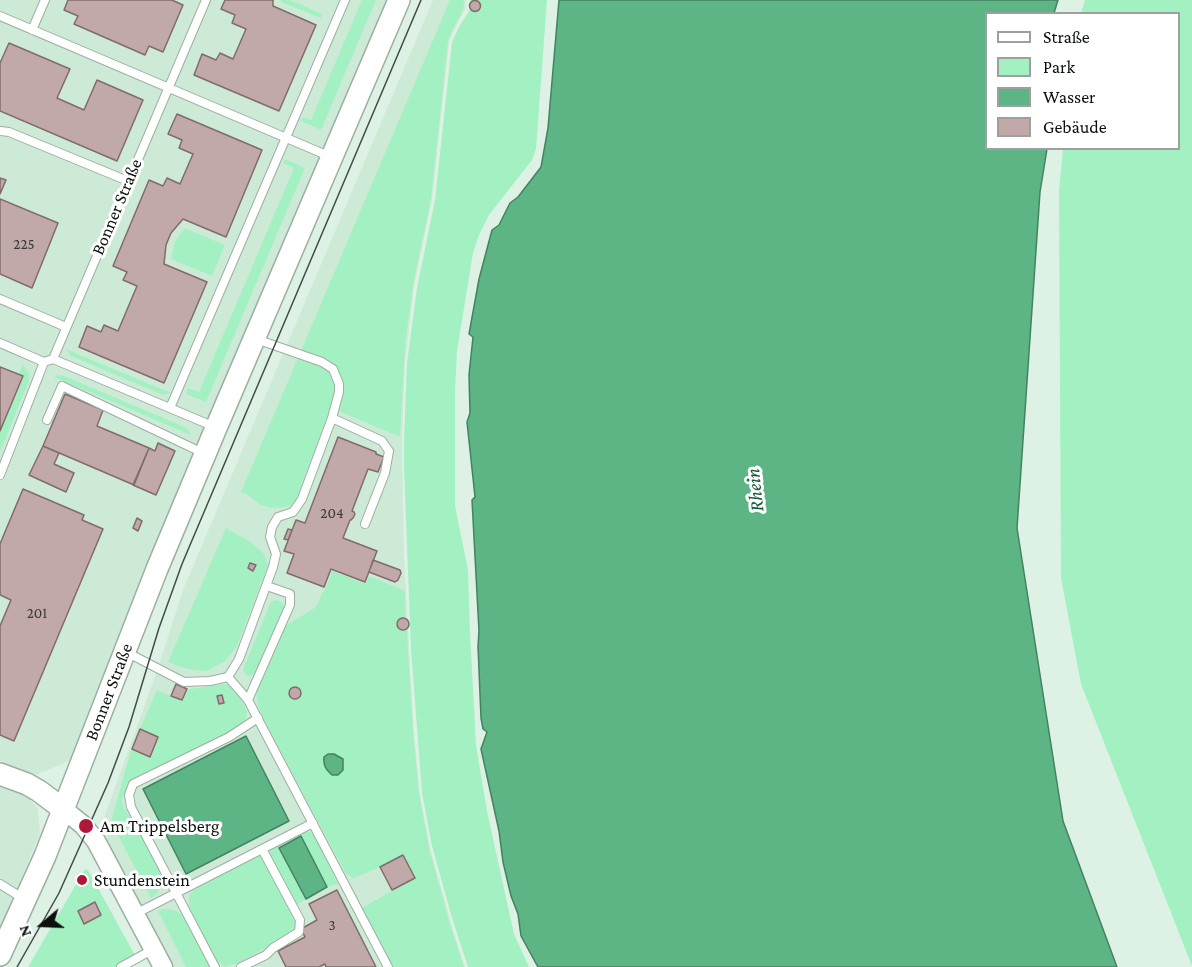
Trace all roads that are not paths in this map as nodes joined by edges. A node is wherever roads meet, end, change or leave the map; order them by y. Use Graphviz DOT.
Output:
graph roads {
  1 [pos="45,0"];
  2 [pos="206,0"];
  3 [pos="345,0"];
  4 [pos="399,0"];
  5 [pos="0,16"];
  6 [pos="32,30"];
  7 [pos="168,88"];
  8 [pos="0,131"];
  9 [pos="286,138"];
  10 [pos="332,158"];
  11 [pos="128,181"];
  12 [pos="0,299"];
  13 [pos="66,327"];
  14 [pos="255,339"];
  15 [pos="0,343"];
  16 [pos="53,359"];
  17 [pos="44,362"];
  18 [pos="170,408"];
  19 [pos="332,418"];
  20 [pos="47,420"];
  21 [pos="216,428"];
  22 [pos="206,455"];
  23 [pos="0,474"];
  24 [pos="365,524"];
  25 [pos="267,586"];
  26 [pos="124,652"];
  27 [pos="228,677"];
  28 [pos="248,700"];
  29 [pos="258,718"];
  30 [pos="0,774"];
  31 [pos="63,809"];
  32 [pos="313,823"];
  33 [pos="262,849"];
  34 [pos="0,884"];
  35 [pos="177,893"];
  36 [pos="25,900"];
  37 [pos="135,914"];
  38 [pos="154,950"];
  39 [pos="0,955"];
  40 [pos="121,967"];
  41 [pos="163,967"];
  42 [pos="215,967"];
  43 [pos="241,967"];
  44 [pos="388,967"];
  1 -- 6 [label="lane"];
  2 -- 7 [label="lane, Bonner Straße"];
  3 -- 9 [label="lane"];
  4 -- 10 [label="main road, Bonner Straße"];
  5 -- 6 [label="lane"];
  6 -- 7 [label="lane"];
  7 -- 9 [label="lane"];
  7 -- 11 [label="lane, Bonner Straße"];
  8 -- 11 [label="lane"];
  9 -- 10 [label="lane"];
  9 -- 18 [label="lane"];
  10 -- 14 [label="main road, Bonner Straße"];
  11 -- 13 [label="lane, Bonner Straße"];
  12 -- 13 [label="lane"];
  13 -- 16 [label="lane, Bonner Straße"];
  14 -- 19 [label="lane"];
  14 -- 21 [label="main road, Bonner Straße"];
  15 -- 17 [label="lane"];
  16 -- 17 [label="lane"];
  16 -- 18 [label="lane"];
  17 -- 23 [label="lane"];
  18 -- 21 [label="lane"];
  19 -- 24 [label="lane"];
  19 -- 25 [label="lane"];
  20 -- 22 [label="lane"];
  21 -- 22 [label="main road, Bonner Straße"];
  22 -- 26 [label="main road, Bonner Straße"];
  25 -- 27 [label="lane"];
  25 -- 28 [label="lane"];
  26 -- 27 [label="lane"];
  26 -- 31 [label="main road, Bonner Straße"];
  27 -- 28 [label="lane"];
  28 -- 29 [label="lane"];
  29 -- 32 [label="lane"];
  29 -- 35 [label="lane"];
  30 -- 31 [label="main road"];
  31 -- 36 [label="main road, Bonner Straße"];
  31 -- 37 [label="street"];
  32 -- 33 [label="lane"];
  32 -- 44 [label="lane"];
  33 -- 35 [label="lane"];
  33 -- 43 [label="lane"];
  34 -- 36 [label="lane"];
  35 -- 37 [label="lane"];
  35 -- 42 [label="lane"];
  36 -- 39 [label="main road, Bonner Straße"];
  37 -- 38 [label="street"];
  38 -- 40 [label="lane"];
  38 -- 41 [label="street"];
}
